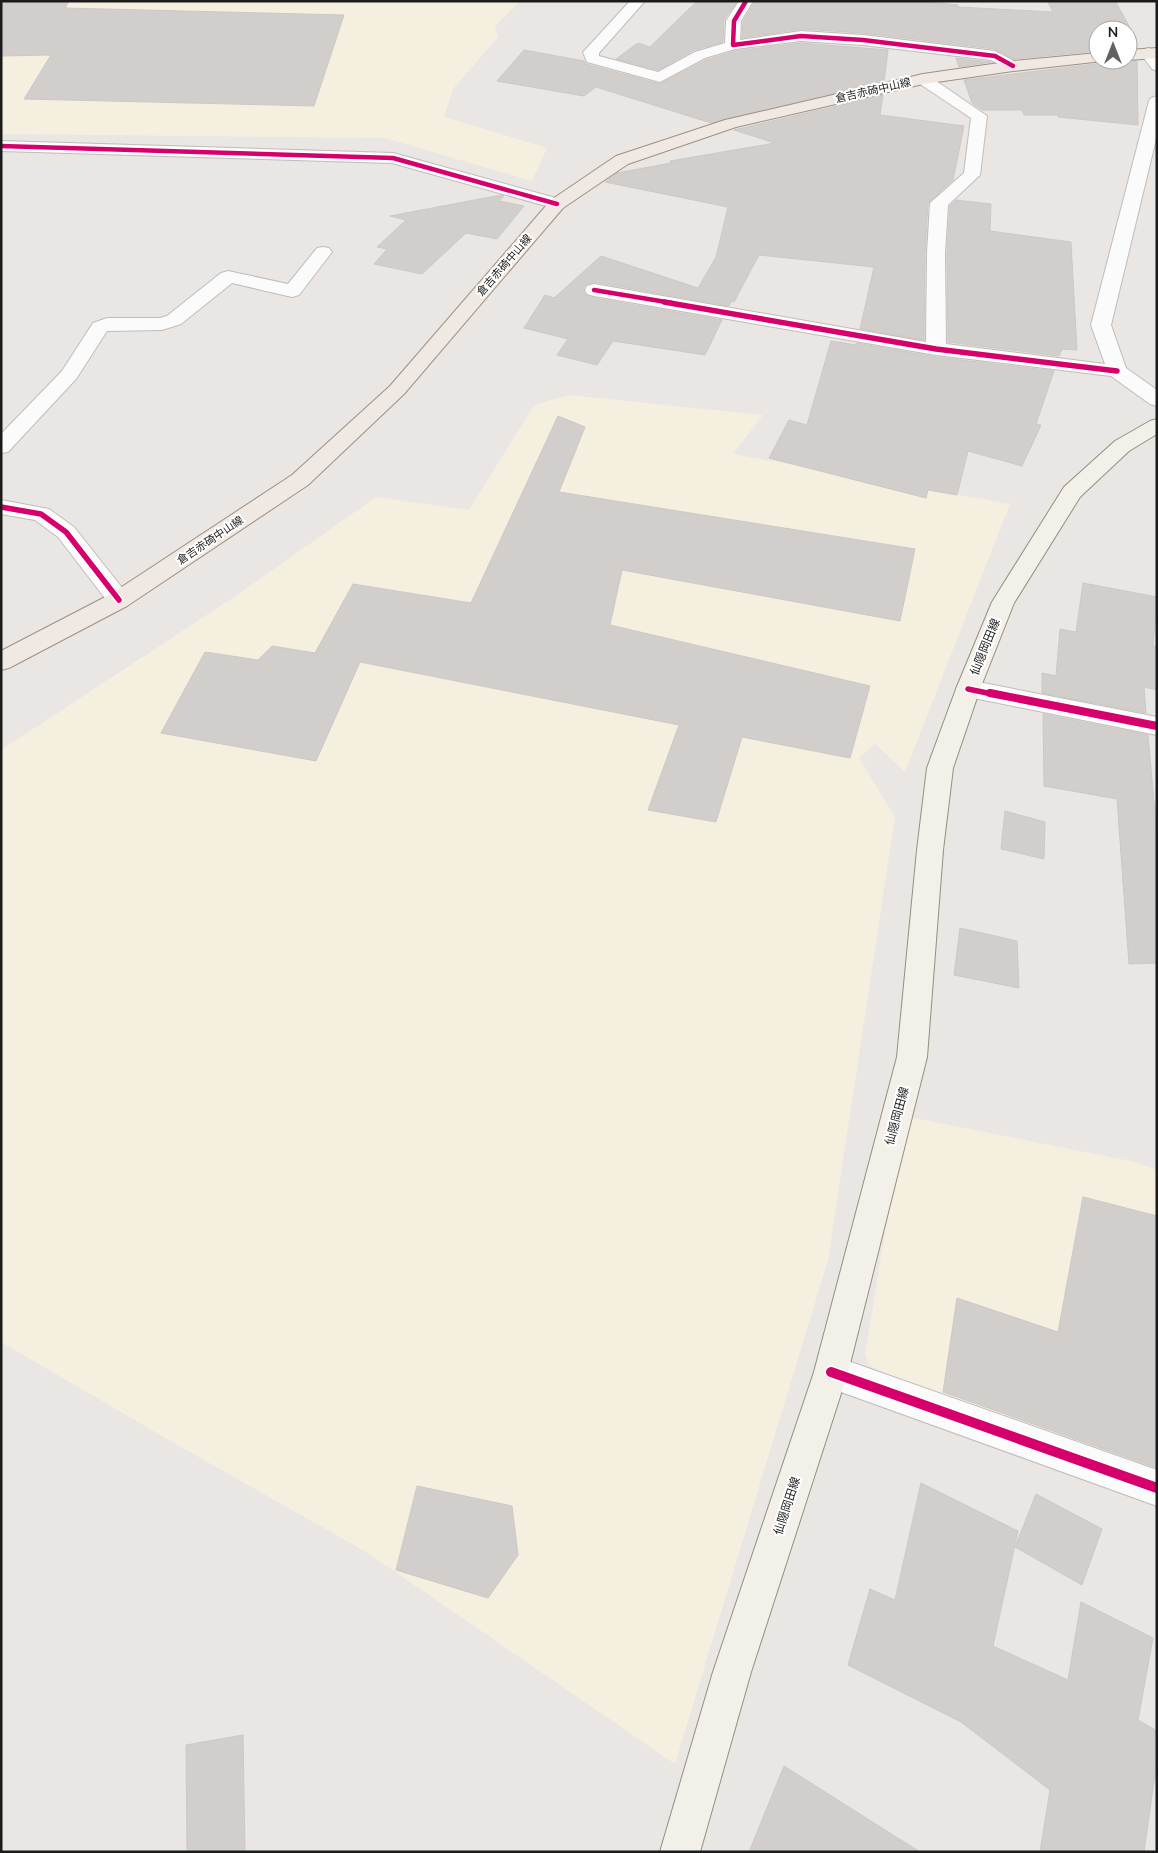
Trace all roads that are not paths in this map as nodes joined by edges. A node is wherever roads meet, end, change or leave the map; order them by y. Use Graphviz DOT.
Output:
graph roads {
  1 [pos="638,1"];
  2 [pos="746,1"];
  3 [pos="733,45"];
  4 [pos="1138,56"];
  5 [pos="1154,57"];
  6 [pos="1088,59"];
  7 [pos="1013,66"];
  8 [pos="923,79"];
  9 [pos="1157,101"];
  10 [pos="1,146"];
  11 [pos="557,204"];
  12 [pos="323,252"];
  13 [pos="594,290"];
  14 [pos="936,350"];
  15 [pos="1117,371"];
  16 [pos="1157,400"];
  17 [pos="1157,425"];
  18 [pos="1,447"];
  19 [pos="1,507"];
  20 [pos="119,600"];
  21 [pos="1,662"];
  22 [pos="968,688"];
  23 [pos="1157,726"];
  24 [pos="831,1372"];
  25 [pos="1157,1488"];
  26 [pos="680,1852"];
  1 -- 3 [label="street"];
  2 -- 3 [label="street"];
  3 -- 7 [label="street"];
  4 -- 5 [label="main road"];
  6 -- 7 [label="main road, 倉吉赤碕中山線"];
  7 -- 8 [label="main road, 倉吉赤碕中山線"];
  8 -- 11 [label="main road, 倉吉赤碕中山線"];
  8 -- 14 [label="street"];
  9 -- 15 [label="street"];
  10 -- 11 [label="street"];
  11 -- 20 [label="main road, 倉吉赤碕中山線"];
  12 -- 18 [label="street"];
  13 -- 14 [label="street"];
  14 -- 15 [label="street"];
  15 -- 16 [label="street"];
  17 -- 22 [label="main road, 仙隠岡田線"];
  19 -- 20 [label="street"];
  20 -- 21 [label="main road, 倉吉赤碕中山線"];
  22 -- 23 [label="street"];
  22 -- 24 [label="main road, 仙隠岡田線"];
  24 -- 25 [label="street"];
  24 -- 26 [label="main road, 仙隠岡田線"];
}
